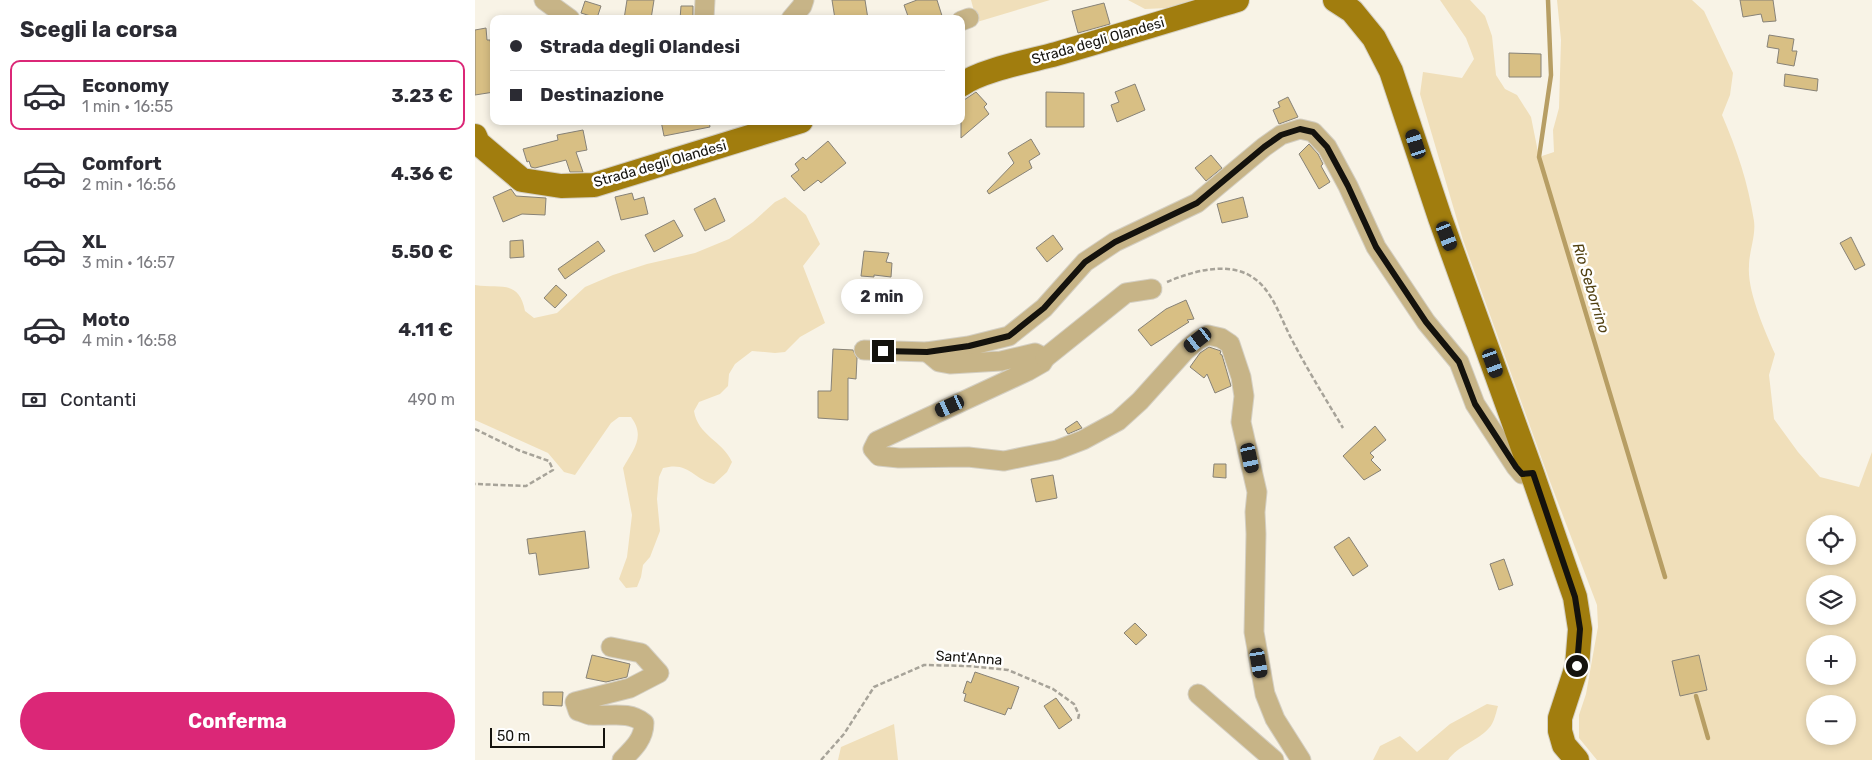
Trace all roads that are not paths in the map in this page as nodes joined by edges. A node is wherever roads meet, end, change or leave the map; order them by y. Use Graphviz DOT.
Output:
graph roads {
  1 [pos="544,0"];
  2 [pos="705,0"];
  3 [pos="804,0"];
  4 [pos="1237,0"];
  5 [pos="1335,0"];
  6 [pos="565,15"];
  7 [pos="704,15"];
  8 [pos="794,15"];
  9 [pos="965,82"];
  10 [pos="788,125"];
  11 [pos="475,136"];
  12 [pos="1152,289"];
  13 [pos="864,350"];
  14 [pos="927,352"];
  15 [pos="1045,358"];
  16 [pos="1533,473"];
  17 [pos="611,647"];
  18 [pos="1198,694"];
  19 [pos="622,760"];
  20 [pos="1274,760"];
  21 [pos="1301,760"];
  22 [pos="1577,760"];
  1 -- 6 [label="street"];
  2 -- 7 [label="street"];
  3 -- 8 [label="street"];
  4 -- 9 [label="main road, Strada degli Olandesi"];
  5 -- 16 [label="main road"];
  10 -- 11 [label="main road, Strada degli Olandesi"];
  12 -- 15 [label="street"];
  13 -- 14 [label="street"];
  14 -- 15 [label="street"];
  14 -- 16 [label="street"];
  15 -- 21 [label="street"];
  16 -- 22 [label="main road"];
  17 -- 19 [label="street"];
  18 -- 20 [label="street"];
}
